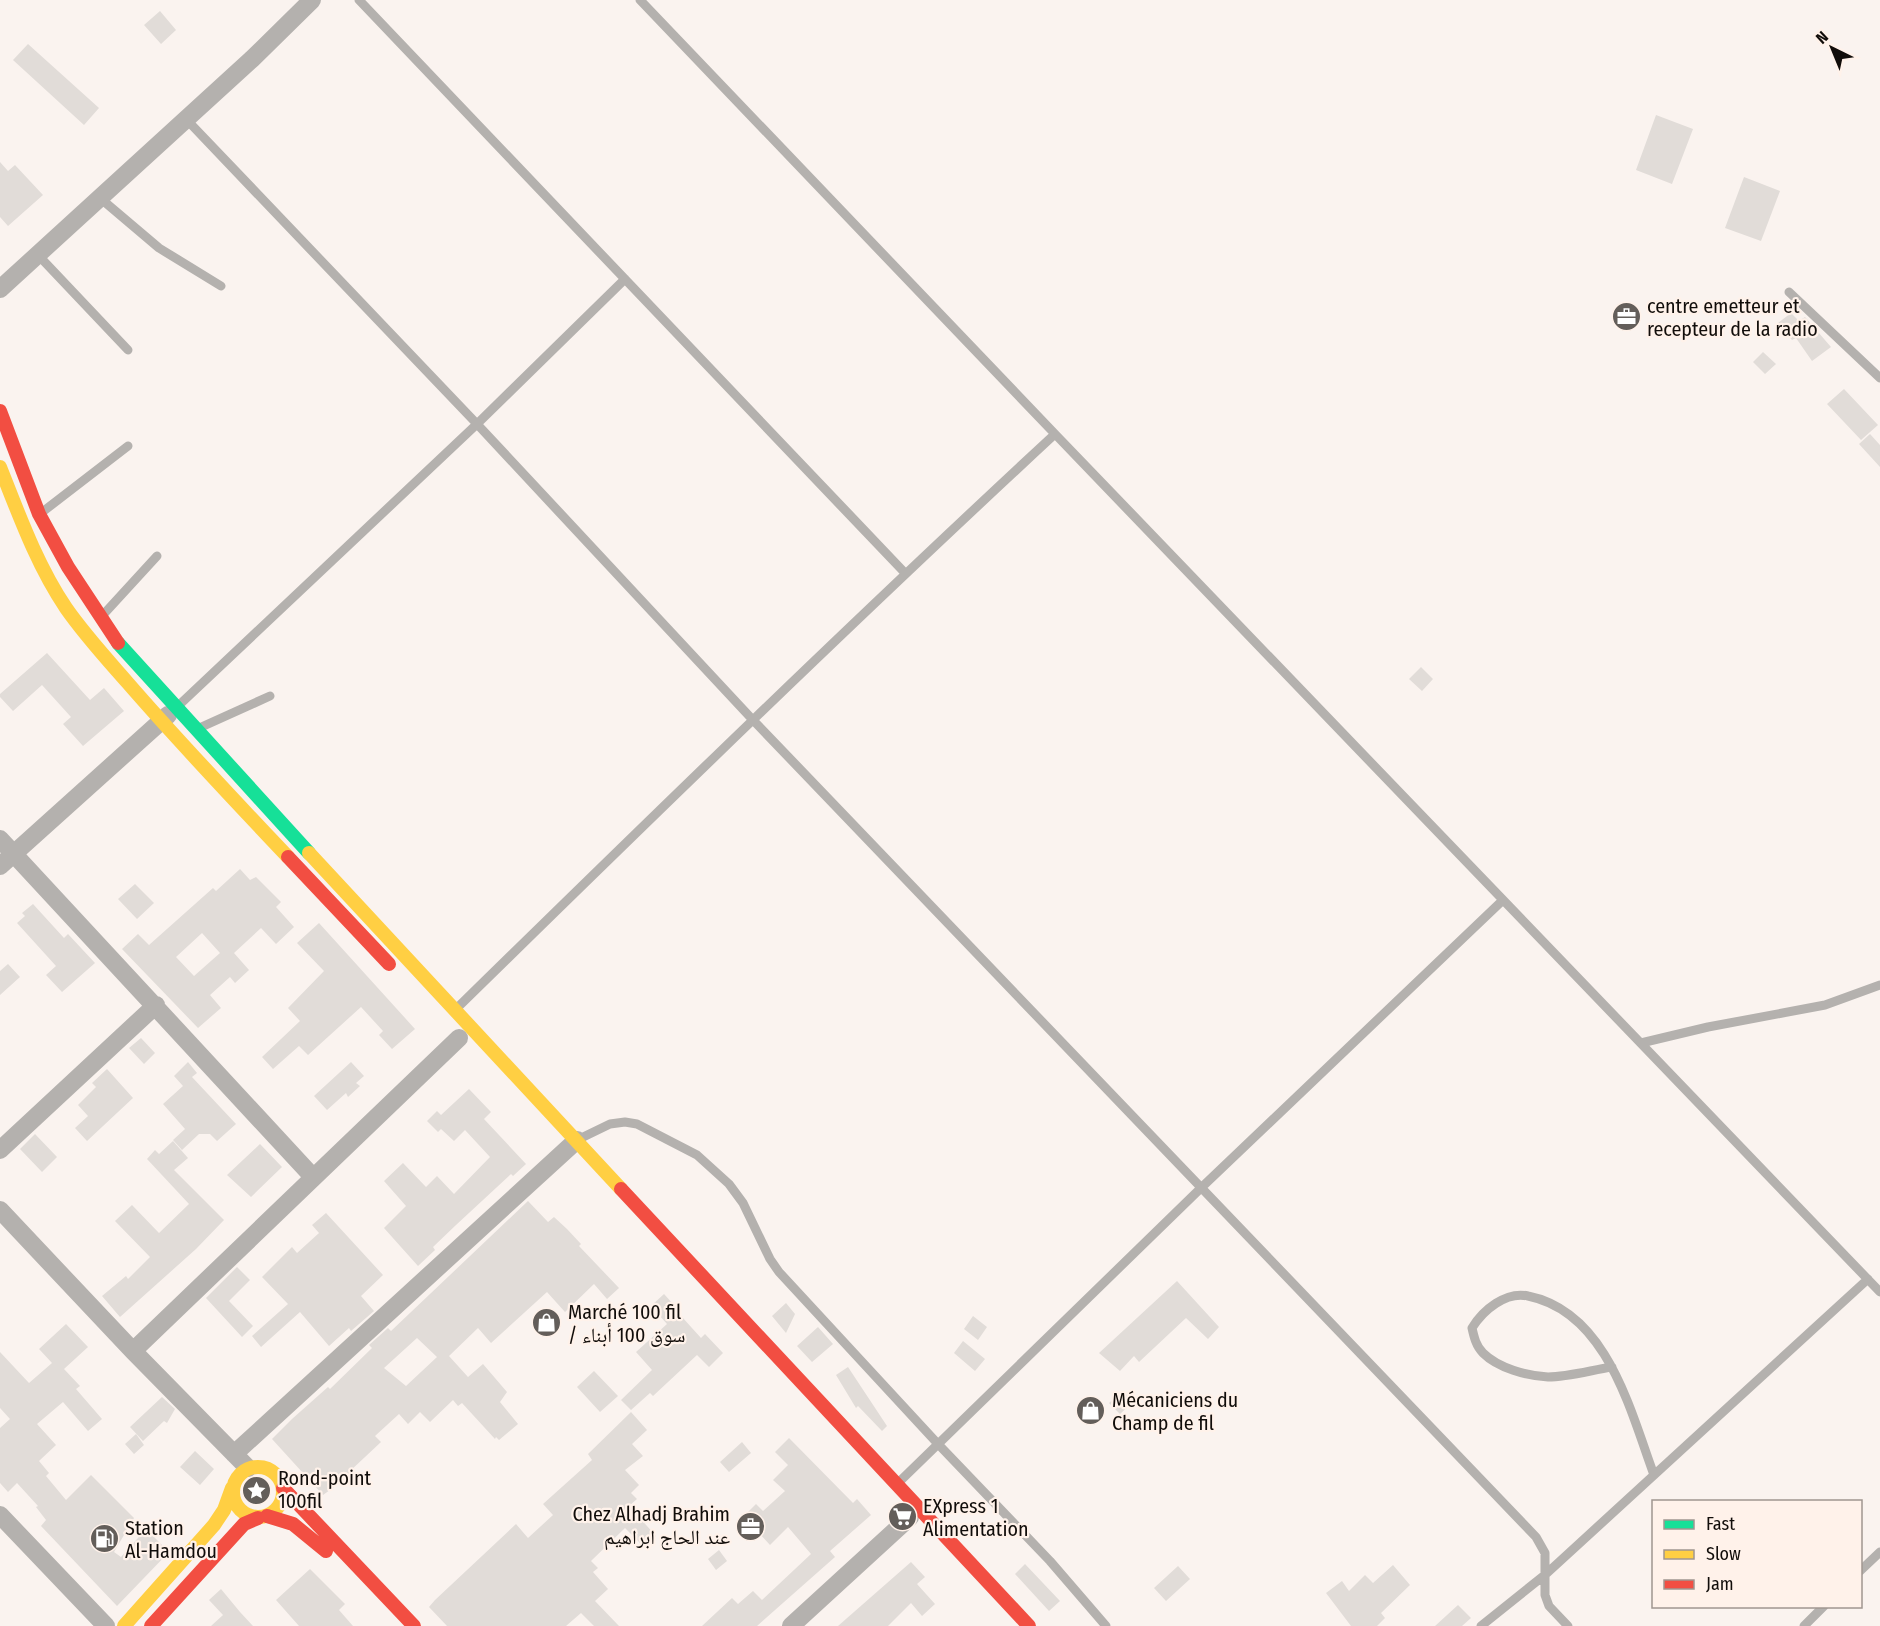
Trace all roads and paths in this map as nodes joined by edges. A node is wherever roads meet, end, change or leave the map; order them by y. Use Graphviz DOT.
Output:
graph roads {
  1 [pos="312,0"];
  2 [pos="359,0"];
  3 [pos="639,0"];
  4 [pos="186,119"];
  5 [pos="100,198"];
  6 [pos="38,255"];
  7 [pos="625,279"];
  8 [pos="220,286"];
  9 [pos="0,289"];
  10 [pos="1789,292"];
  11 [pos="128,350"];
  12 [pos="1880,378"];
  13 [pos="0,411"];
  14 [pos="477,424"];
  15 [pos="1054,434"];
  16 [pos="128,446"];
  17 [pos="0,467"];
  18 [pos="39,514"];
  19 [pos="157,556"];
  20 [pos="905,573"];
  21 [pos="100,618"];
  22 [pos="270,696"];
  23 [pos="175,708"];
  24 [pos="752,719"];
  25 [pos="161,722"];
  26 [pos="195,730"];
  27 [pos="0,839"];
  28 [pos="7,859"];
  29 [pos="1503,900"];
  30 [pos="402,978"];
  31 [pos="1880,985"];
  32 [pos="156,1005"];
  33 [pos="455,1010"];
  34 [pos="459,1038"];
  35 [pos="1641,1043"];
  36 [pos="568,1148"];
  37 [pos="0,1150"];
  38 [pos="313,1177"];
  39 [pos="1202,1186"];
  40 [pos="0,1210"];
  41 [pos="1868,1279"];
  42 [pos="1880,1292"];
  43 [pos="737,1334"];
  44 [pos="133,1351"];
  45 [pos="1612,1367"];
  46 [pos="938,1444"];
  47 [pos="234,1454"];
  48 [pos="248,1468"];
  49 [pos="1654,1475"];
  50 [pos="897,1484"];
  51 [pos="232,1488"];
  52 [pos="284,1488"];
  53 [pos="0,1515"];
  54 [pos="263,1517"];
  55 [pos="910,1517"];
  56 [pos="1880,1552"];
  57 [pos="1862,1569"];
  58 [pos="1546,1574"];
  59 [pos="1822,1608"];
  60 [pos="106,1626"];
  61 [pos="124,1626"];
  62 [pos="151,1626"];
  63 [pos="398,1626"];
  64 [pos="414,1626"];
  65 [pos="791,1626"];
  66 [pos="1013,1626"];
  67 [pos="1029,1626"];
  68 [pos="1106,1626"];
  69 [pos="1481,1626"];
  70 [pos="1568,1626"];
  71 [pos="1804,1626"];
  1 -- 4 [label="street"];
  2 -- 7 [label="lane"];
  3 -- 15 [label="lane"];
  4 -- 5 [label="street"];
  4 -- 14 [label="lane"];
  5 -- 6 [label="street"];
  5 -- 8 [label="lane"];
  6 -- 9 [label="street"];
  6 -- 11 [label="lane"];
  7 -- 14 [label="lane"];
  7 -- 20 [label="lane"];
  10 -- 12 [label="lane"];
  13 -- 18 [label="street"];
  14 -- 23 [label="lane"];
  14 -- 24 [label="lane"];
  15 -- 20 [label="lane"];
  15 -- 29 [label="lane"];
  16 -- 18 [label="lane"];
  17 -- 25 [label="street"];
  18 -- 21 [label="street"];
  19 -- 21 [label="lane"];
  20 -- 24 [label="lane"];
  21 -- 23 [label="street"];
  22 -- 26 [label="lane"];
  23 -- 25 [label="street"];
  23 -- 26 [label="street"];
  24 -- 33 [label="lane"];
  24 -- 39 [label="lane"];
  25 -- 28 [label="street"];
  25 -- 30 [label="street"];
  26 -- 33 [label="street"];
  27 -- 28 [label="street"];
  28 -- 32 [label="street"];
  29 -- 35 [label="lane"];
  29 -- 39 [label="lane"];
  31 -- 35 [label="lane"];
  32 -- 37 [label="street"];
  32 -- 38 [label="street"];
  33 -- 36 [label="street"];
  34 -- 38 [label="street"];
  35 -- 41 [label="lane"];
  36 -- 46 [label="lane"];
  36 -- 47 [label="street"];
  36 -- 50 [label="street"];
  38 -- 44 [label="street"];
  39 -- 46 [label="lane"];
  39 -- 58 [label="lane"];
  40 -- 44 [label="street"];
  41 -- 42 [label="lane"];
  41 -- 49 [label="lane"];
  43 -- 55 [label="street"];
  44 -- 47 [label="street"];
  45 -- 45 [label="lane"];
  45 -- 49 [label="lane"];
  46 -- 50 [label="lane"];
  46 -- 68 [label="lane"];
  47 -- 48 [label="street"];
  48 -- 51 [label="street"];
  48 -- 52 [label="street"];
  49 -- 58 [label="lane"];
  50 -- 67 [label="street"];
  51 -- 54 [label="street"];
  51 -- 61 [label="street"];
  52 -- 54 [label="street"];
  52 -- 64 [label="street"];
  53 -- 60 [label="street"];
  54 -- 62 [label="street"];
  54 -- 63 [label="street"];
  55 -- 65 [label="street"];
  55 -- 66 [label="street"];
  56 -- 57 [label="lane"];
  58 -- 69 [label="lane"];
  58 -- 70 [label="lane"];
  59 -- 71 [label="lane"];
}
